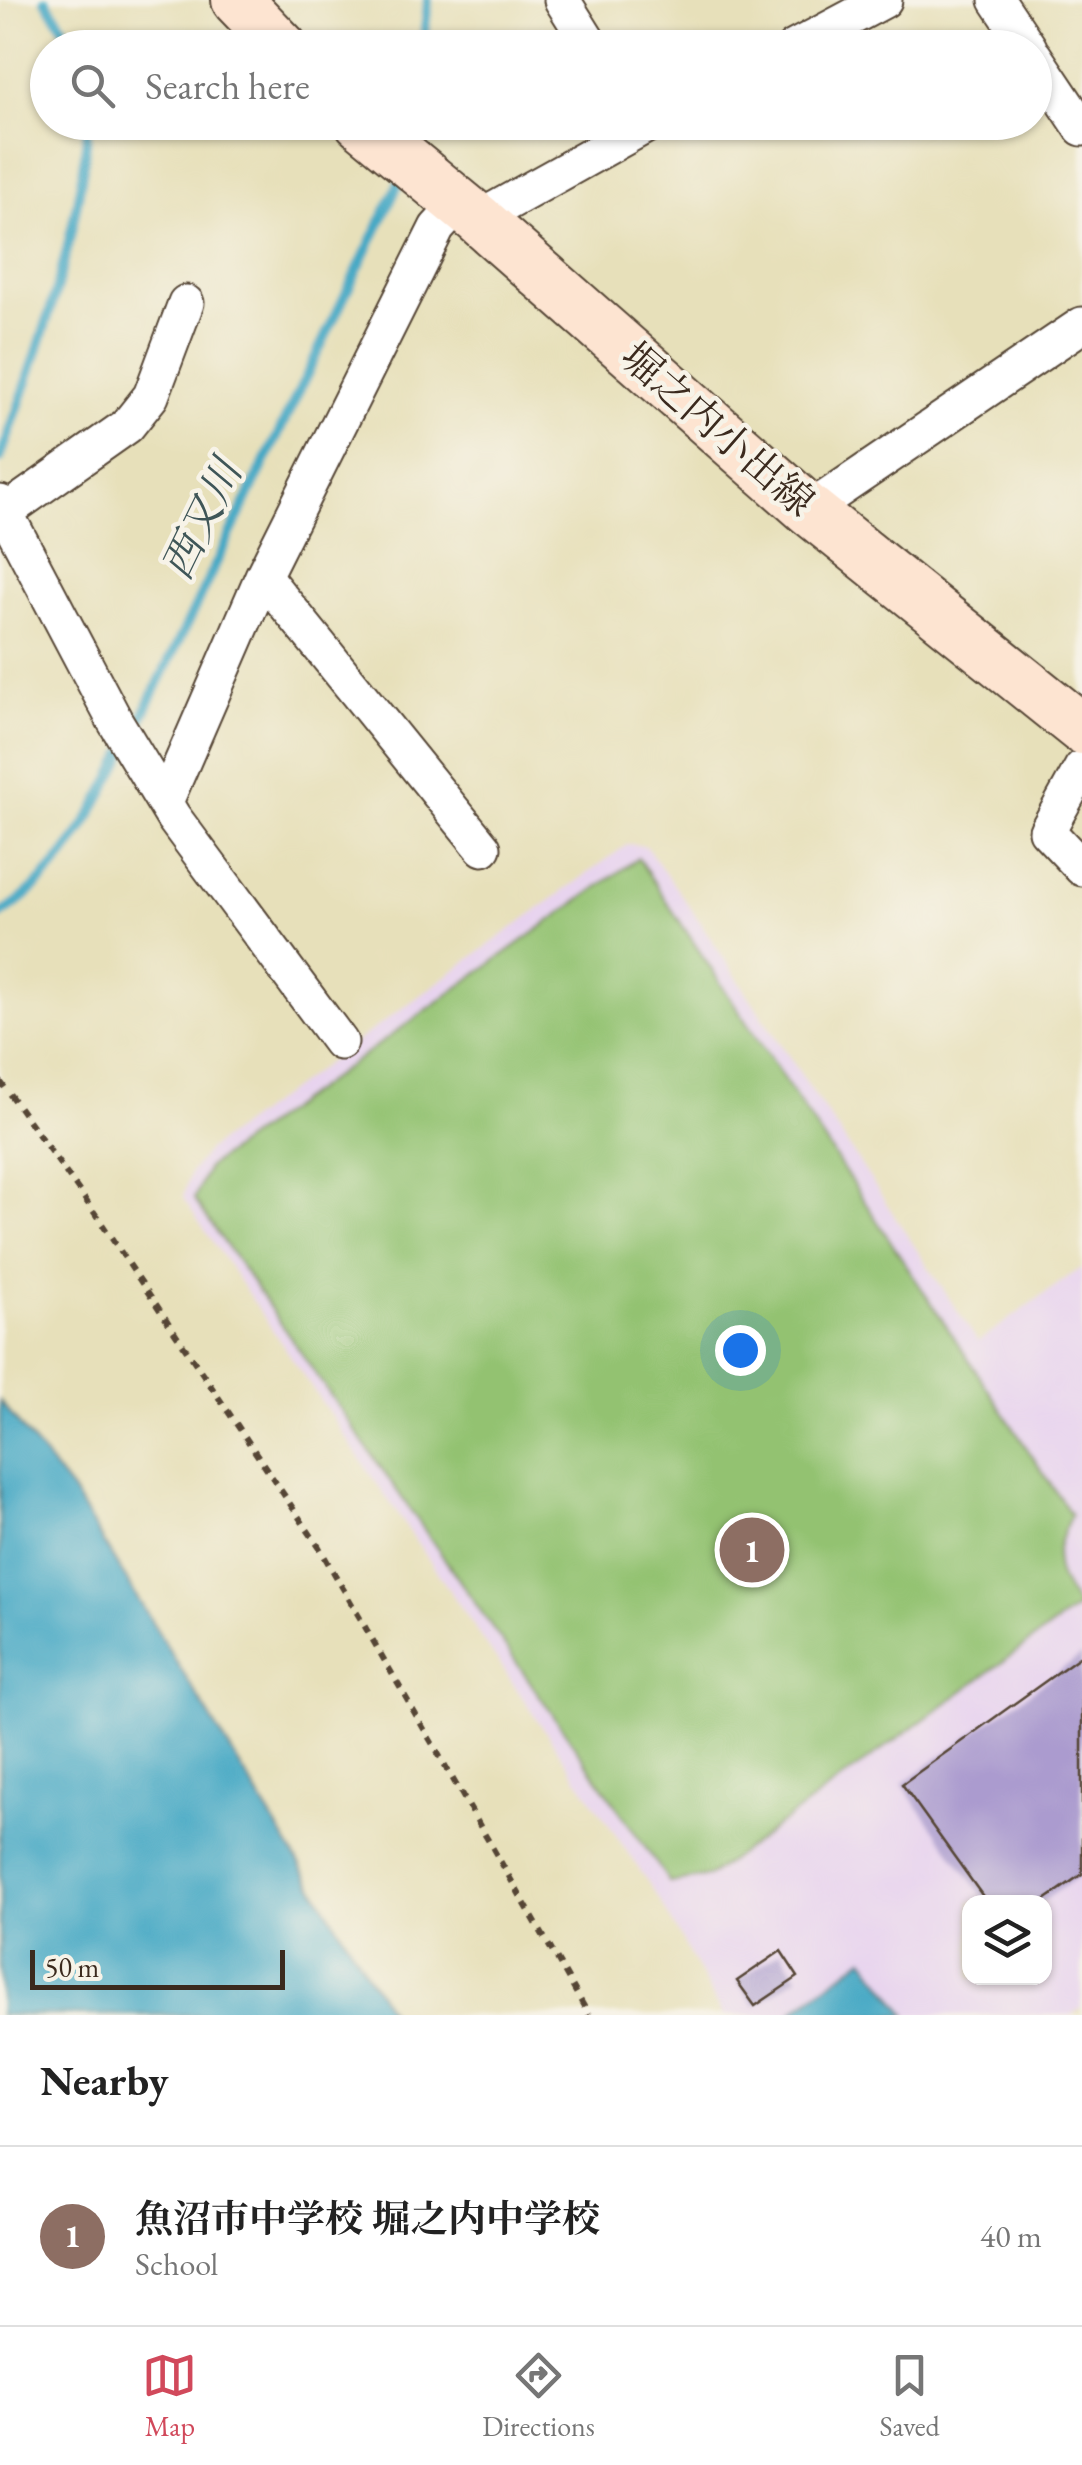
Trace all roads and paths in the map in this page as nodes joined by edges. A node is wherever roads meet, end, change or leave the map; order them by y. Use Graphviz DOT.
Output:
graph roads {
  1 [pos="237,0"];
  2 [pos="562,0"];
  3 [pos="884,0"];
  4 [pos="998,0"];
  5 [pos="266,30"];
  6 [pos="581,30"];
  7 [pos="828,30"];
  8 [pos="1017,30"];
  9 [pos="1052,83"];
  10 [pos="1082,128"];
  11 [pos="379,140"];
  12 [pos="609,140"];
  13 [pos="458,205"];
  14 [pos="186,302"];
  15 [pos="1082,325"];
  16 [pos="2,506"];
  17 [pos="810,510"];
  18 [pos="263,576"];
  19 [pos="1082,729"];
  20 [pos="1082,768"];
  21 [pos="160,794"];
  22 [pos="483,848"];
  23 [pos="1082,868"];
  24 [pos="340,1042"];
  25 [pos="0,1081"];
  26 [pos="589,2015"];
  1 -- 5 [label="main road"];
  2 -- 6 [label="street"];
  3 -- 7 [label="street"];
  4 -- 8 [label="street"];
  9 -- 10 [label="street"];
  11 -- 13 [label="main road, 堀之内小出線"];
  12 -- 13 [label="street"];
  13 -- 17 [label="main road, 堀之内小出線"];
  13 -- 18 [label="street"];
  14 -- 16 [label="street"];
  15 -- 17 [label="street"];
  16 -- 21 [label="street"];
  17 -- 19 [label="main road, 堀之内小出線"];
  18 -- 21 [label="street"];
  18 -- 22 [label="street"];
  20 -- 23 [label="street"];
  21 -- 24 [label="street"];
  25 -- 26 [label="path"];
}
